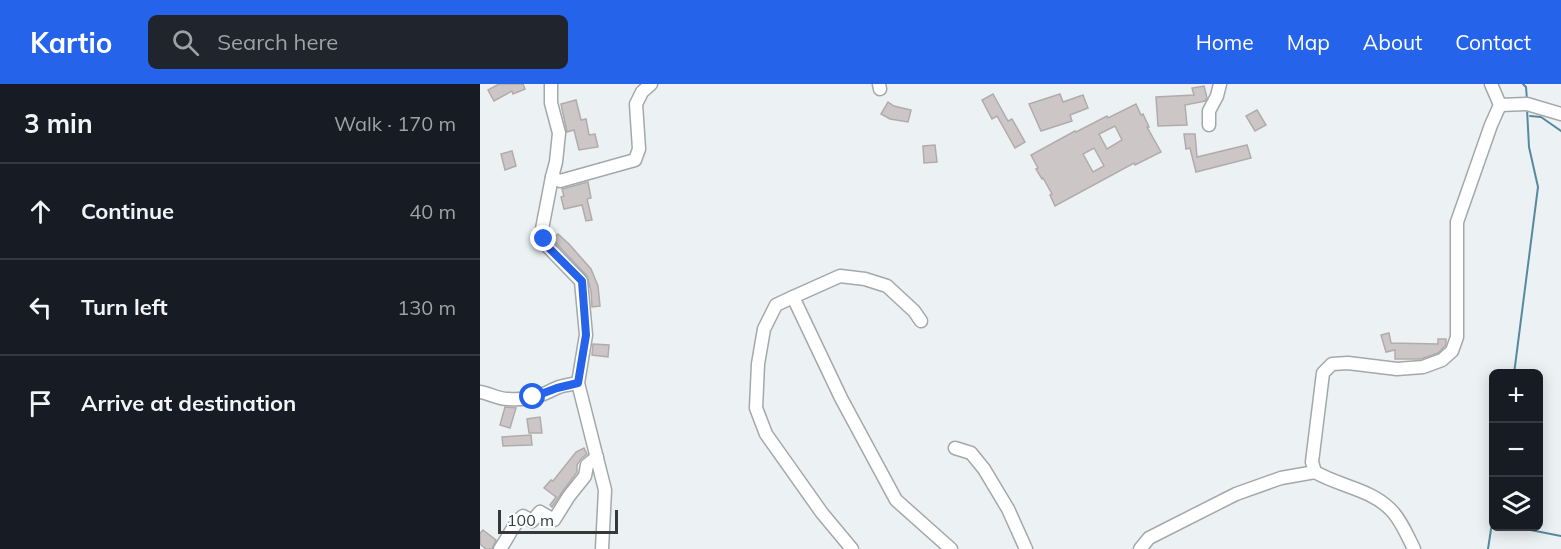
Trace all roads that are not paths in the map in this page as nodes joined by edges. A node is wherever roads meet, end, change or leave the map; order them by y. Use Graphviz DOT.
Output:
graph roads {
  1 [pos="551,84"];
  2 [pos="651,84"];
  3 [pos="1220,84"];
  4 [pos="1491,84"];
  5 [pos="1500,105"];
  6 [pos="1561,114"];
  7 [pos="1209,125"];
  8 [pos="552,177"];
  9 [pos="793,297"];
  10 [pos="921,321"];
  11 [pos="578,383"];
  12 [pos="480,392"];
  13 [pos="955,448"];
  14 [pos="597,457"];
  15 [pos="1315,472"];
  16 [pos="500,549"];
  17 [pos="602,549"];
  18 [pos="852,549"];
  19 [pos="951,549"];
  20 [pos="1026,549"];
  21 [pos="1140,549"];
  22 [pos="1414,549"];
  1 -- 8 [label="street"];
  2 -- 8 [label="street"];
  3 -- 7 [label="street"];
  4 -- 5 [label="street"];
  5 -- 6 [label="street"];
  5 -- 15 [label="street"];
  8 -- 11 [label="street"];
  9 -- 10 [label="street"];
  9 -- 18 [label="street"];
  9 -- 19 [label="street"];
  11 -- 12 [label="street"];
  11 -- 14 [label="street"];
  13 -- 20 [label="street"];
  14 -- 16 [label="street"];
  14 -- 17 [label="street"];
  15 -- 21 [label="street"];
  15 -- 22 [label="street"];
}
